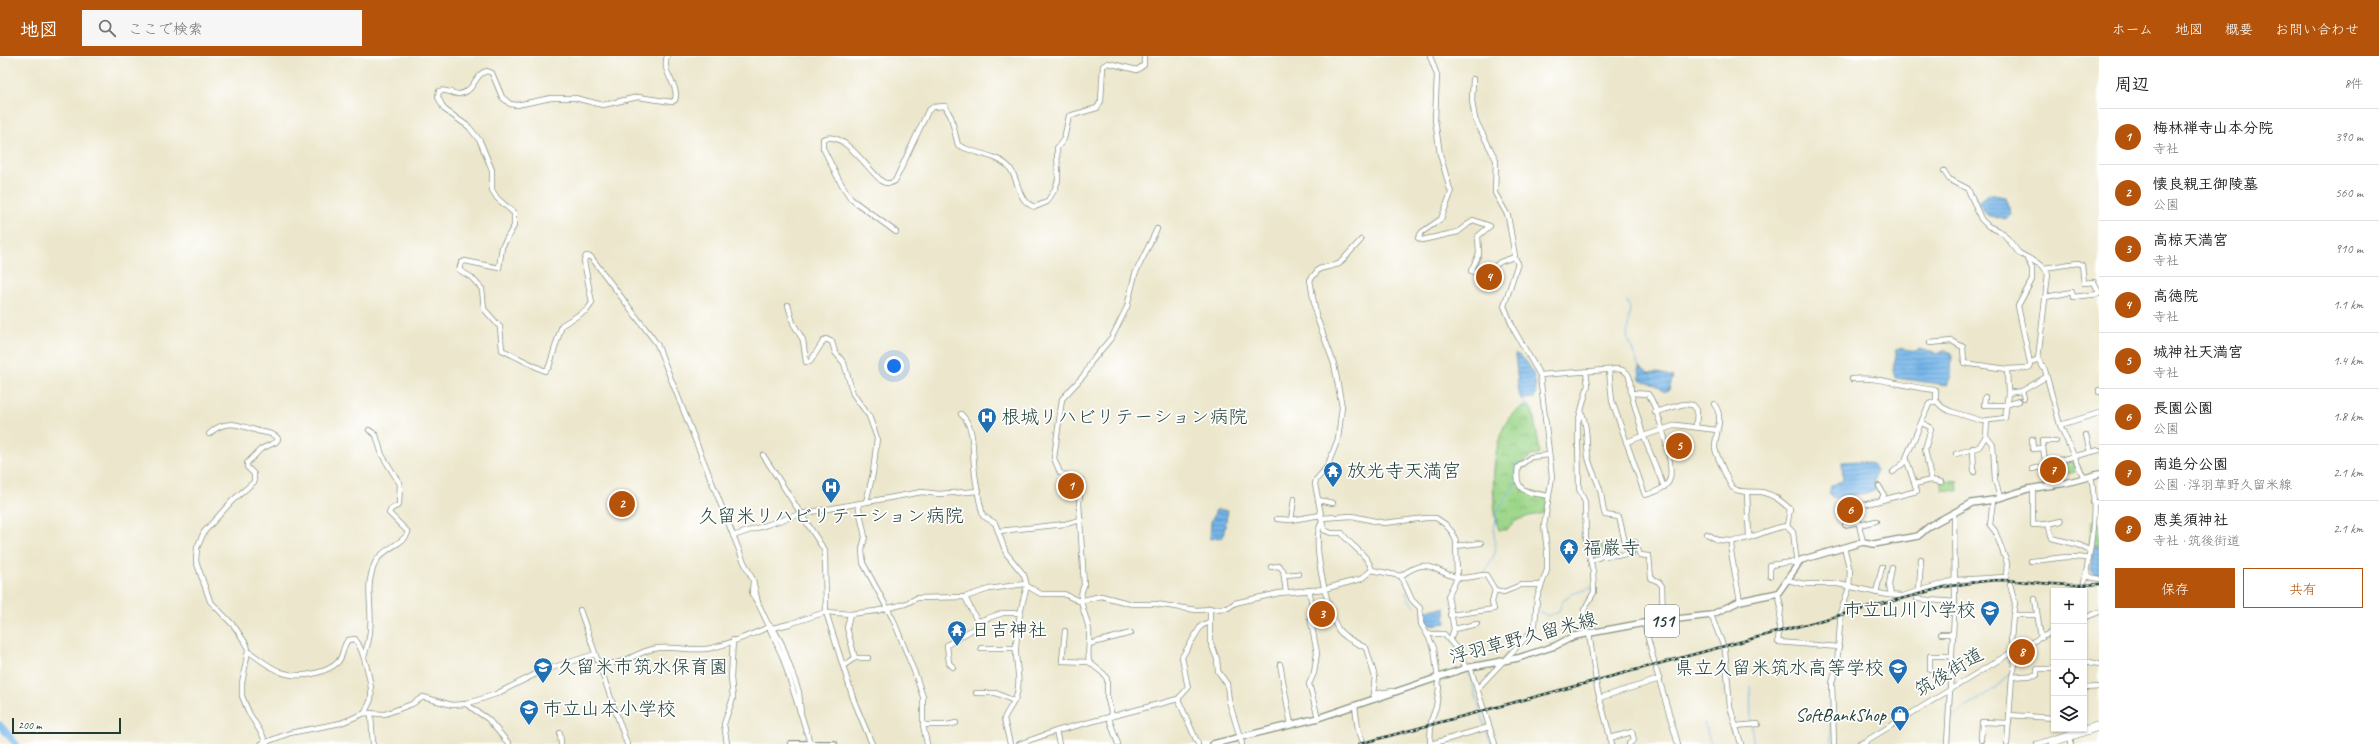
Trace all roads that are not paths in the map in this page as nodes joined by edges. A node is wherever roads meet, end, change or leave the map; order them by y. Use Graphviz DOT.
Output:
graph roads {
  1 [pos="667,56"];
  2 [pos="1144,56"];
  3 [pos="1430,56"];
  4 [pos="1473,79"];
  5 [pos="1944,170"];
  6 [pos="1157,229"];
  7 [pos="896,232"];
  8 [pos="1361,240"];
  9 [pos="1514,257"];
  10 [pos="2027,259"];
  11 [pos="2044,268"];
  12 [pos="2099,293"];
  13 [pos="2046,297"];
  14 [pos="788,306"];
  15 [pos="1930,343"];
  16 [pos="2038,359"];
  17 [pos="2030,363"];
  18 [pos="2007,369"];
  19 [pos="1609,370"];
  20 [pos="1586,372"];
  21 [pos="1540,375"];
  22 [pos="2046,377"];
  23 [pos="1852,380"];
  24 [pos="2022,391"];
  25 [pos="1631,393"];
  26 [pos="2008,393"];
  27 [pos="1985,397"];
  28 [pos="1936,400"];
  29 [pos="1714,404"];
  30 [pos="2005,405"];
  31 [pos="1655,412"];
  32 [pos="1582,413"];
  33 [pos="2099,413"];
  34 [pos="961,414"];
  35 [pos="1987,421"];
  36 [pos="1922,423"];
  37 [pos="2060,425"];
  38 [pos="1696,427"];
  39 [pos="1662,429"];
  40 [pos="370,430"];
  41 [pos="1717,430"];
  42 [pos="209,434"];
  43 [pos="2086,434"];
  44 [pos="1643,436"];
  45 [pos="1986,436"];
  46 [pos="2032,439"];
  47 [pos="2056,441"];
  48 [pos="1626,442"];
  49 [pos="1973,448"];
  50 [pos="2043,448"];
  51 [pos="2099,450"];
  52 [pos="2090,452"];
  53 [pos="1956,454"];
  54 [pos="763,455"];
  55 [pos="1549,455"];
  56 [pos="2074,456"];
  57 [pos="1907,460"];
  58 [pos="2060,460"];
  59 [pos="2045,466"];
  60 [pos="2032,469"];
  61 [pos="1893,472"];
  62 [pos="1974,472"];
  63 [pos="2099,474"];
  64 [pos="2091,476"];
  65 [pos="2084,478"];
  66 [pos="1932,480"];
  67 [pos="1941,482"];
  68 [pos="1915,484"];
  69 [pos="1879,486"];
  70 [pos="2049,486"];
  71 [pos="1664,487"];
  72 [pos="2033,488"];
  73 [pos="979,491"];
  74 [pos="1747,492"];
  75 [pos="1549,496"];
  76 [pos="2000,497"];
  77 [pos="1294,499"];
  78 [pos="1318,500"];
  79 [pos="1881,500"];
  80 [pos="1993,500"];
  81 [pos="866,502"];
  82 [pos="2099,502"];
  83 [pos="1333,503"];
  84 [pos="2093,503"];
  85 [pos="858,504"];
  86 [pos="1954,513"];
  87 [pos="800,514"];
  88 [pos="1321,518"];
  89 [pos="1277,519"];
  90 [pos="1081,520"];
  91 [pos="1291,520"];
  92 [pos="1876,521"];
  93 [pos="2061,521"];
  94 [pos="2092,521"];
  95 [pos="2099,521"];
  96 [pos="1859,524"];
  97 [pos="2048,524"];
  98 [pos="1845,525"];
  99 [pos="1787,526"];
  100 [pos="999,531"];
  101 [pos="1707,534"];
  102 [pos="733,536"];
  103 [pos="1749,537"];
  104 [pos="1733,541"];
  105 [pos="1863,542"];
  106 [pos="1481,543"];
  107 [pos="1456,546"];
  108 [pos="1844,547"];
  109 [pos="2090,551"];
  110 [pos="1632,554"];
  111 [pos="1921,559"];
  112 [pos="2089,559"];
  113 [pos="1592,561"];
  114 [pos="2031,561"];
  115 [pos="1797,564"];
  116 [pos="1271,567"];
  117 [pos="1882,567"];
  118 [pos="1892,567"];
  119 [pos="1372,570"];
  120 [pos="2087,572"];
  121 [pos="1298,574"];
  122 [pos="1284,575"];
  123 [pos="1401,576"];
  124 [pos="1770,576"];
  125 [pos="1457,578"];
  126 [pos="2099,579"];
  127 [pos="1788,580"];
  128 [pos="1955,580"];
  129 [pos="2010,584"];
  130 [pos="1026,585"];
  131 [pos="1541,585"];
  132 [pos="1849,588"];
  133 [pos="2083,588"];
  134 [pos="1324,589"];
  135 [pos="1309,590"];
  136 [pos="1495,590"];
  137 [pos="1919,591"];
  138 [pos="1286,592"];
  139 [pos="1778,593"];
  140 [pos="1876,593"];
  141 [pos="1891,595"];
  142 [pos="965,597"];
  143 [pos="1917,599"];
  144 [pos="2035,599"];
  145 [pos="1081,600"];
  146 [pos="1740,601"];
  147 [pos="1955,602"];
  148 [pos="887,608"];
  149 [pos="1210,608"];
  150 [pos="580,610"];
  151 [pos="826,612"];
  152 [pos="2099,612"];
  153 [pos="1019,613"];
  154 [pos="1945,613"];
  155 [pos="1954,613"];
  156 [pos="850,614"];
  157 [pos="1450,614"];
  158 [pos="1711,615"];
  159 [pos="2013,615"];
  160 [pos="2038,615"];
  161 [pos="2087,617"];
  162 [pos="979,621"];
  163 [pos="1663,621"];
  164 [pos="1209,622"];
  165 [pos="1644,623"];
  166 [pos="1477,624"];
  167 [pos="771,627"];
  168 [pos="1454,629"];
  169 [pos="1065,631"];
  170 [pos="1132,633"];
  171 [pos="2051,633"];
  172 [pos="1428,634"];
  173 [pos="1588,634"];
  174 [pos="1941,634"];
  175 [pos="1952,634"];
  176 [pos="2041,638"];
  177 [pos="733,640"];
  178 [pos="1450,640"];
  179 [pos="2011,640"];
  180 [pos="1089,644"];
  181 [pos="1839,647"];
  182 [pos="981,648"];
  183 [pos="1016,648"];
  184 [pos="248,651"];
  185 [pos="2012,652"];
  186 [pos="595,654"];
  187 [pos="1950,656"];
  188 [pos="364,658"];
  189 [pos="855,658"];
  190 [pos="868,658"];
  191 [pos="598,661"];
  192 [pos="1505,661"];
  193 [pos="1654,661"];
  194 [pos="1089,662"];
  195 [pos="2087,662"];
  196 [pos="1280,664"];
  197 [pos="2099,664"];
  198 [pos="843,666"];
  199 [pos="953,667"];
  200 [pos="1468,667"];
  201 [pos="1656,668"];
  202 [pos="1930,669"];
  203 [pos="2051,669"];
  204 [pos="1438,677"];
  205 [pos="2012,677"];
  206 [pos="1660,679"];
  207 [pos="2099,687"];
  208 [pos="2087,688"];
  209 [pos="1477,689"];
  210 [pos="1950,690"];
  211 [pos="976,693"];
  212 [pos="1374,696"];
  213 [pos="1599,698"];
  214 [pos="1178,699"];
  215 [pos="1014,701"];
  216 [pos="466,704"];
  217 [pos="1354,706"];
  218 [pos="365,713"];
  219 [pos="371,715"];
  220 [pos="2009,715"];
  221 [pos="1110,717"];
  222 [pos="1318,718"];
  223 [pos="2051,718"];
  224 [pos="956,723"];
  225 [pos="2009,723"];
  226 [pos="1758,724"];
  227 [pos="2099,724"];
  228 [pos="923,725"];
  229 [pos="1291,725"];
  230 [pos="1736,726"];
  231 [pos="1489,727"];
  232 [pos="2087,728"];
  233 [pos="2099,728"];
  234 [pos="1056,731"];
  235 [pos="560,733"];
  236 [pos="2071,733"];
  237 [pos="1240,738"];
  238 [pos="1610,738"];
  239 [pos="1981,740"];
  240 [pos="810,743"];
  241 [pos="263,744"];
  242 [pos="373,744"];
  243 [pos="509,744"];
  244 [pos="561,744"];
  245 [pos="627,744"];
  246 [pos="727,744"];
  247 [pos="791,744"];
  248 [pos="834,744"];
  249 [pos="872,744"];
  250 [pos="927,744"];
  251 [pos="1010,744"];
  252 [pos="1019,744"];
  253 [pos="1059,744"];
  254 [pos="1118,744"];
  255 [pos="1198,744"];
  256 [pos="1213,744"];
  257 [pos="1242,744"];
  258 [pos="1364,744"];
  259 [pos="1430,744"];
  260 [pos="1494,744"];
  261 [pos="1612,744"];
  262 [pos="1629,744"];
  263 [pos="1678,744"];
  264 [pos="1741,744"];
  265 [pos="1834,744"];
  266 [pos="1862,744"];
  267 [pos="1947,744"];
  268 [pos="2007,744"];
  269 [pos="2038,744"];
  270 [pos="2051,744"];
  271 [pos="2071,744"];
  1 -- 102 [label="street"];
  2 -- 7 [label="street"];
  3 -- 9 [label="street"];
  4 -- 9 [label="street"];
  5 -- 10 [label="street"];
  6 -- 90 [label="street"];
  8 -- 78 [label="street"];
  9 -- 21 [label="street"];
  10 -- 11 [label="street"];
  10 -- 17 [label="street"];
  11 -- 12 [label="street"];
  11 -- 13 [label="street"];
  12 -- 13 [label="street"];
  13 -- 16 [label="street"];
  14 -- 81 [label="street"];
  15 -- 18 [label="street"];
  16 -- 17 [label="street"];
  16 -- 22 [label="street"];
  17 -- 18 [label="street"];
  18 -- 26 [label="street"];
  19 -- 20 [label="street"];
  19 -- 25 [label="street"];
  19 -- 48 [label="street"];
  20 -- 21 [label="street"];
  20 -- 32 [label="street"];
  21 -- 55 [label="street"];
  22 -- 24 [label="street"];
  22 -- 37 [label="street"];
  23 -- 28 [label="street"];
  24 -- 26 [label="street"];
  24 -- 30 [label="street"];
  25 -- 31 [label="street"];
  25 -- 44 [label="street"];
  26 -- 30 [label="street"];
  27 -- 30 [label="street"];
  28 -- 35 [label="street"];
  28 -- 36 [label="street"];
  29 -- 41 [label="street"];
  30 -- 35 [label="street"];
  31 -- 38 [label="street"];
  31 -- 39 [label="street"];
  32 -- 113 [label="street"];
  32 -- 163 [label="street"];
  33 -- 37 [label="street"];
  34 -- 73 [label="street"];
  35 -- 45 [label="street"];
  36 -- 57 [label="street"];
  36 -- 66 [label="street"];
  37 -- 56 [label="street"];
  38 -- 39 [label="street"];
  38 -- 41 [label="street"];
  39 -- 44 [label="street"];
  39 -- 71 [label="street"];
  40 -- 188 [label="street"];
  41 -- 74 [label="street"];
  42 -- 184 [label="street"];
  43 -- 52 [label="street"];
  44 -- 48 [label="street"];
  44 -- 71 [label="street"];
  45 -- 49 [label="street"];
  45 -- 76 [label="street"];
  46 -- 50 [label="street"];
  47 -- 50 [label="street"];
  48 -- 71 [label="street"];
  49 -- 53 [label="street"];
  49 -- 62 [label="street"];
  50 -- 59 [label="street"];
  51 -- 52 [label="street"];
  52 -- 56 [label="street"];
  54 -- 87 [label="street"];
  55 -- 75 [label="street"];
  55 -- 75 [label="street"];
  56 -- 58 [label="street"];
  56 -- 65 [label="street"];
  57 -- 61 [label="street"];
  57 -- 68 [label="street"];
  59 -- 60 [label="street"];
  59 -- 70 [label="street"];
  63 -- 64 [label="main road"];
  64 -- 65 [label="main road"];
  64 -- 84 [label="street"];
  65 -- 70 [label="main road"];
  66 -- 67 [label="street"];
  66 -- 68 [label="street"];
  68 -- 79 [label="street"];
  69 -- 79 [label="street"];
  70 -- 72 [label="main road"];
  72 -- 76 [label="main road"];
  72 -- 97 [label="street"];
  73 -- 81 [label="street"];
  73 -- 100 [label="street"];
  74 -- 99 [label="street"];
  74 -- 103 [label="street"];
  75 -- 131 [label="street"];
  76 -- 80 [label="main road"];
  77 -- 91 [label="street"];
  78 -- 83 [label="street"];
  78 -- 88 [label="street"];
  79 -- 96 [label="street"];
  80 -- 86 [label="main road"];
  80 -- 128 [label="street"];
  81 -- 85 [label="street"];
  82 -- 84 [label="street"];
  84 -- 94 [label="street"];
  85 -- 87 [label="street"];
  85 -- 148 [label="street"];
  86 -- 105 [label="main road"];
  86 -- 128 [label="street"];
  87 -- 102 [label="street"];
  87 -- 151 [label="street"];
  88 -- 91 [label="street"];
  88 -- 107 [label="street"];
  88 -- 119 [label="street"];
  88 -- 134 [label="street"];
  89 -- 91 [label="street"];
  90 -- 100 [label="street"];
  90 -- 145 [label="street"];
  92 -- 96 [label="street"];
  93 -- 97 [label="street"];
  94 -- 95 [label="street"];
  94 -- 109 [label="street"];
  96 -- 98 [label="street"];
  96 -- 105 [label="street"];
  97 -- 109 [label="street"];
  99 -- 103 [label="street"];
  99 -- 115 [label="street"];
  100 -- 130 [label="street"];
  101 -- 104 [label="street"];
  102 -- 167 [label="street"];
  103 -- 104 [label="street"];
  104 -- 146 [label="street"];
  105 -- 108 [label="main road"];
  106 -- 107 [label="street"];
  107 -- 125 [label="street"];
  108 -- 115 [label="main road"];
  108 -- 132 [label="street"];
  109 -- 112 [label="street"];
  110 -- 113 [label="street"];
  111 -- 137 [label="street"];
  112 -- 114 [label="street"];
  112 -- 120 [label="street"];
  113 -- 173 [label="street"];
  115 -- 124 [label="street"];
  115 -- 127 [label="main road"];
  116 -- 122 [label="street"];
  117 -- 140 [label="street"];
  118 -- 141 [label="street"];
  119 -- 123 [label="street"];
  119 -- 134 [label="street"];
  120 -- 126 [label="street"];
  120 -- 133 [label="street"];
  121 -- 122 [label="street"];
  122 -- 138 [label="street"];
  123 -- 125 [label="street"];
  123 -- 172 [label="street"];
  125 -- 136 [label="street"];
  125 -- 157 [label="street"];
  127 -- 132 [label="street"];
  127 -- 139 [label="main road"];
  128 -- 137 [label="street"];
  128 -- 147 [label="street"];
  129 -- 159 [label="street"];
  130 -- 142 [label="street"];
  130 -- 145 [label="street"];
  130 -- 153 [label="street"];
  131 -- 136 [label="street"];
  131 -- 192 [label="street"];
  132 -- 140 [label="street"];
  132 -- 181 [label="street"];
  134 -- 135 [label="street"];
  134 -- 212 [label="street"];
  135 -- 138 [label="street"];
  135 -- 222 [label="street"];
  136 -- 157 [label="street"];
  137 -- 141 [label="street"];
  138 -- 149 [label="street"];
  139 -- 146 [label="main road, 浮羽草野久留米線 / 151"];
  139 -- 181 [label="street"];
  140 -- 141 [label="street"];
  142 -- 148 [label="street"];
  142 -- 162 [label="street"];
  143 -- 147 [label="street"];
  144 -- 160 [label="street"];
  145 -- 149 [label="street"];
  145 -- 180 [label="street"];
  146 -- 158 [label="main road, 浮羽草野久留米線 / 151"];
  147 -- 155 [label="street"];
  148 -- 156 [label="street"];
  148 -- 228 [label="street"];
  149 -- 164 [label="street"];
  150 -- 186 [label="street"];
  151 -- 156 [label="street"];
  151 -- 167 [label="street"];
  151 -- 198 [label="street"];
  152 -- 161 [label="street"];
  153 -- 162 [label="street"];
  153 -- 183 [label="street"];
  154 -- 155 [label="street"];
  155 -- 175 [label="street"];
  156 -- 189 [label="street"];
  157 -- 168 [label="street"];
  158 -- 163 [label="main road, 浮羽草野久留米線 / 151"];
  158 -- 230 [label="street"];
  159 -- 160 [label="street"];
  159 -- 179 [label="street"];
  160 -- 176 [label="street"];
  162 -- 199 [label="street"];
  163 -- 165 [label="main road, 浮羽草野久留米線 / 151"];
  164 -- 214 [label="street"];
  164 -- 237 [label="street"];
  165 -- 173 [label="main road, 浮羽草野久留米線 / 151"];
  165 -- 193 [label="street"];
  166 -- 168 [label="street"];
  167 -- 177 [label="street"];
  167 -- 240 [label="street"];
  168 -- 178 [label="street"];
  169 -- 194 [label="street"];
  170 -- 180 [label="street"];
  171 -- 176 [label="street, 筑後街道"];
  172 -- 178 [label="street"];
  172 -- 204 [label="street"];
  173 -- 192 [label="main road, 浮羽草野久留米線 / 151"];
  173 -- 213 [label="street"];
  174 -- 175 [label="street"];
  175 -- 187 [label="street"];
  176 -- 185 [label="street, 筑後街道"];
  177 -- 191 [label="street"];
  177 -- 246 [label="street"];
  178 -- 200 [label="street"];
  180 -- 194 [label="street"];
  181 -- 265 [label="street"];
  182 -- 183 [label="street"];
  183 -- 215 [label="street"];
  184 -- 188 [label="street"];
  184 -- 241 [label="street"];
  185 -- 205 [label="street"];
  185 -- 210 [label="street, 筑後街道"];
  186 -- 191 [label="street"];
  186 -- 216 [label="street"];
  187 -- 202 [label="street"];
  187 -- 210 [label="street"];
  188 -- 218 [label="street"];
  189 -- 190 [label="street"];
  189 -- 198 [label="street"];
  191 -- 245 [label="street"];
  192 -- 200 [label="main road, 浮羽草野久留米線 / 151"];
  192 -- 209 [label="street"];
  194 -- 221 [label="street"];
  195 -- 197 [label="street"];
  196 -- 229 [label="street"];
  198 -- 249 [label="street"];
  200 -- 204 [label="main road, 浮羽草野久留米線 / 151"];
  200 -- 209 [label="street"];
  201 -- 206 [label="street"];
  203 -- 205 [label="street"];
  204 -- 212 [label="main road, 浮羽草野久留米線 / 151"];
  204 -- 259 [label="street"];
  205 -- 220 [label="street"];
  206 -- 213 [label="street"];
  206 -- 263 [label="street"];
  207 -- 208 [label="street"];
  209 -- 231 [label="street"];
  210 -- 266 [label="street, 筑後街道"];
  210 -- 267 [label="street"];
  211 -- 215 [label="street"];
  212 -- 217 [label="main road, 浮羽草野久留米線 / 151"];
  213 -- 238 [label="street"];
  214 -- 221 [label="street"];
  214 -- 255 [label="street"];
  215 -- 251 [label="street"];
  216 -- 219 [label="street"];
  216 -- 243 [label="street"];
  217 -- 222 [label="main road, 浮羽草野久留米線 / 151"];
  217 -- 258 [label="street"];
  218 -- 219 [label="street"];
  218 -- 241 [label="street"];
  219 -- 242 [label="street"];
  220 -- 223 [label="street"];
  220 -- 225 [label="street"];
  221 -- 234 [label="street"];
  221 -- 254 [label="street"];
  222 -- 229 [label="main road, 浮羽草野久留米線 / 151"];
  224 -- 228 [label="street"];
  225 -- 239 [label="street"];
  225 -- 268 [label="street"];
  226 -- 230 [label="street"];
  227 -- 232 [label="street"];
  228 -- 250 [label="street"];
  229 -- 237 [label="main road, 浮羽草野久留米線 / 151"];
  230 -- 264 [label="street"];
  231 -- 259 [label="street"];
  231 -- 260 [label="street"];
  233 -- 236 [label="street"];
  234 -- 252 [label="street"];
  234 -- 253 [label="street"];
  235 -- 244 [label="street"];
  236 -- 269 [label="street"];
  236 -- 270 [label="street"];
  236 -- 271 [label="street"];
  237 -- 256 [label="main road, 浮羽草野久留米線 / 151"];
  237 -- 257 [label="street"];
  238 -- 261 [label="street"];
  238 -- 262 [label="street"];
  240 -- 247 [label="main road"];
  240 -- 248 [label="main road"];
}
